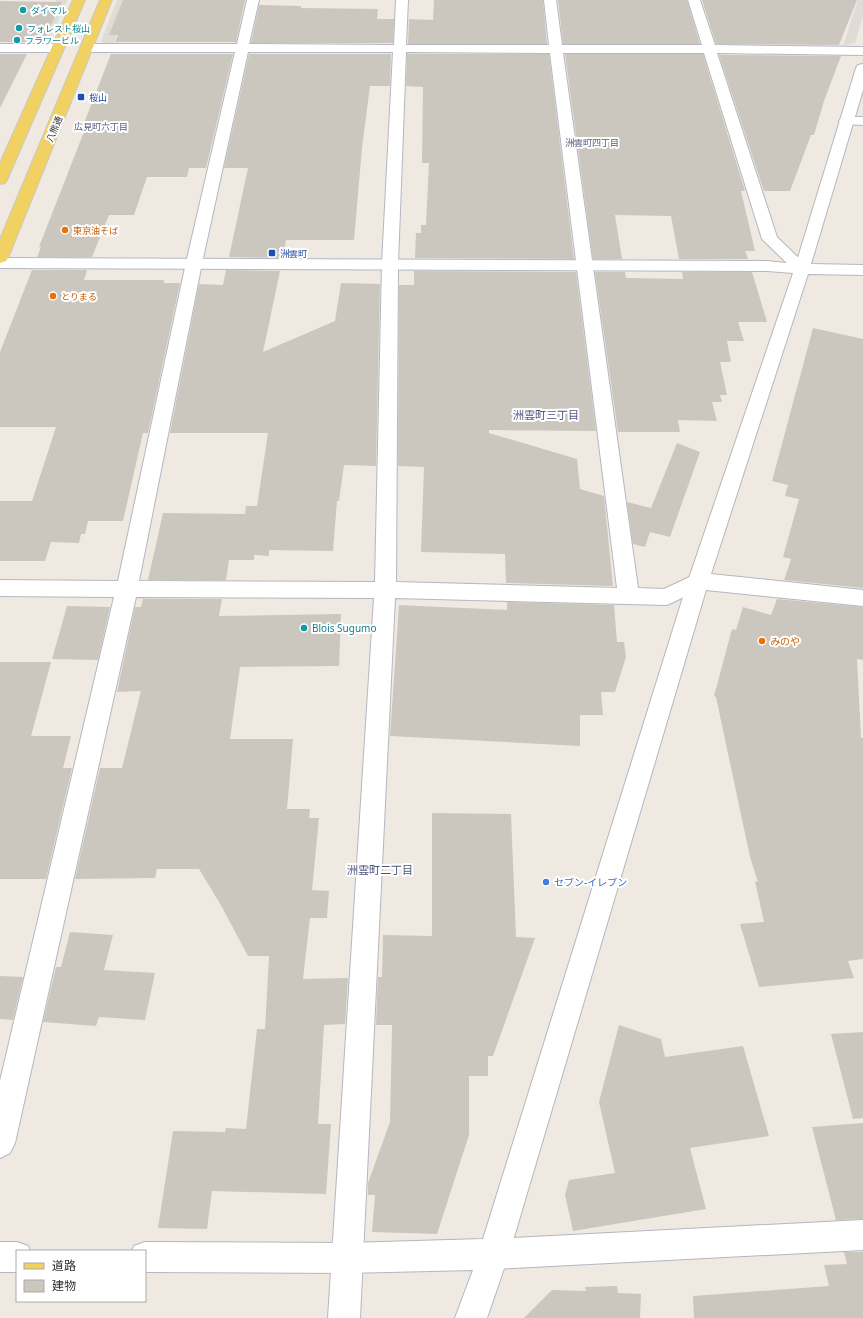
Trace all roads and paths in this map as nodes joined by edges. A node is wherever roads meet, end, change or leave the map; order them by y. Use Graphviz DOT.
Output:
graph roads {
  1 [pos="79,0"];
  2 [pos="106,0"];
  3 [pos="253,0"];
  4 [pos="402,0"];
  5 [pos="550,0"];
  6 [pos="694,0"];
  7 [pos="0,48"];
  8 [pos="57,48"];
  9 [pos="87,48"];
  10 [pos="242,49"];
  11 [pos="401,49"];
  12 [pos="708,49"];
  13 [pos="556,50"];
  14 [pos="863,51"];
  15 [pos="863,68"];
  16 [pos="846,121"];
  17 [pos="863,121"];
  18 [pos="0,180"];
  19 [pos="0,258"];
  20 [pos="0,263"];
  21 [pos="194,263"];
  22 [pos="390,264"];
  23 [pos="584,265"];
  24 [pos="802,269"];
  25 [pos="863,270"];
  26 [pos="698,581"];
  27 [pos="0,588"];
  28 [pos="127,588"];
  29 [pos="385,590"];
  30 [pos="628,595"];
  31 [pos="863,598"];
  32 [pos="0,1143"];
  33 [pos="863,1235"];
  34 [pos="494,1254"];
  35 [pos="0,1257"];
  36 [pos="16,1257"];
  37 [pos="146,1257"];
  38 [pos="347,1258"];
  39 [pos="344,1318"];
  40 [pos="471,1318"];
  1 -- 8 [label="main road"];
  2 -- 9 [label="main road, 八熊通"];
  3 -- 10 [label="street"];
  4 -- 11 [label="street"];
  5 -- 13 [label="street"];
  6 -- 12 [label="street"];
  7 -- 8 [label="street"];
  8 -- 18 [label="main road"];
  9 -- 10 [label="street"];
  9 -- 19 [label="main road, 八熊通"];
  10 -- 11 [label="street"];
  10 -- 21 [label="street"];
  11 -- 13 [label="street"];
  11 -- 22 [label="street"];
  12 -- 13 [label="street"];
  12 -- 14 [label="street"];
  12 -- 24 [label="street"];
  13 -- 23 [label="street"];
  15 -- 16 [label="street"];
  16 -- 17 [label="street"];
  16 -- 24 [label="street"];
  20 -- 21 [label="street"];
  21 -- 22 [label="street"];
  21 -- 28 [label="street"];
  22 -- 23 [label="street"];
  22 -- 29 [label="street"];
  23 -- 24 [label="street"];
  23 -- 30 [label="street"];
  24 -- 25 [label="street"];
  24 -- 26 [label="street"];
  26 -- 30 [label="street"];
  26 -- 31 [label="street"];
  26 -- 34 [label="street"];
  27 -- 28 [label="street"];
  28 -- 29 [label="street"];
  28 -- 32 [label="street"];
  29 -- 30 [label="street"];
  29 -- 38 [label="street"];
  33 -- 34 [label="street"];
  34 -- 38 [label="street"];
  34 -- 40 [label="street"];
  35 -- 36 [label="street"];
  37 -- 38 [label="street"];
  38 -- 39 [label="street"];
}
